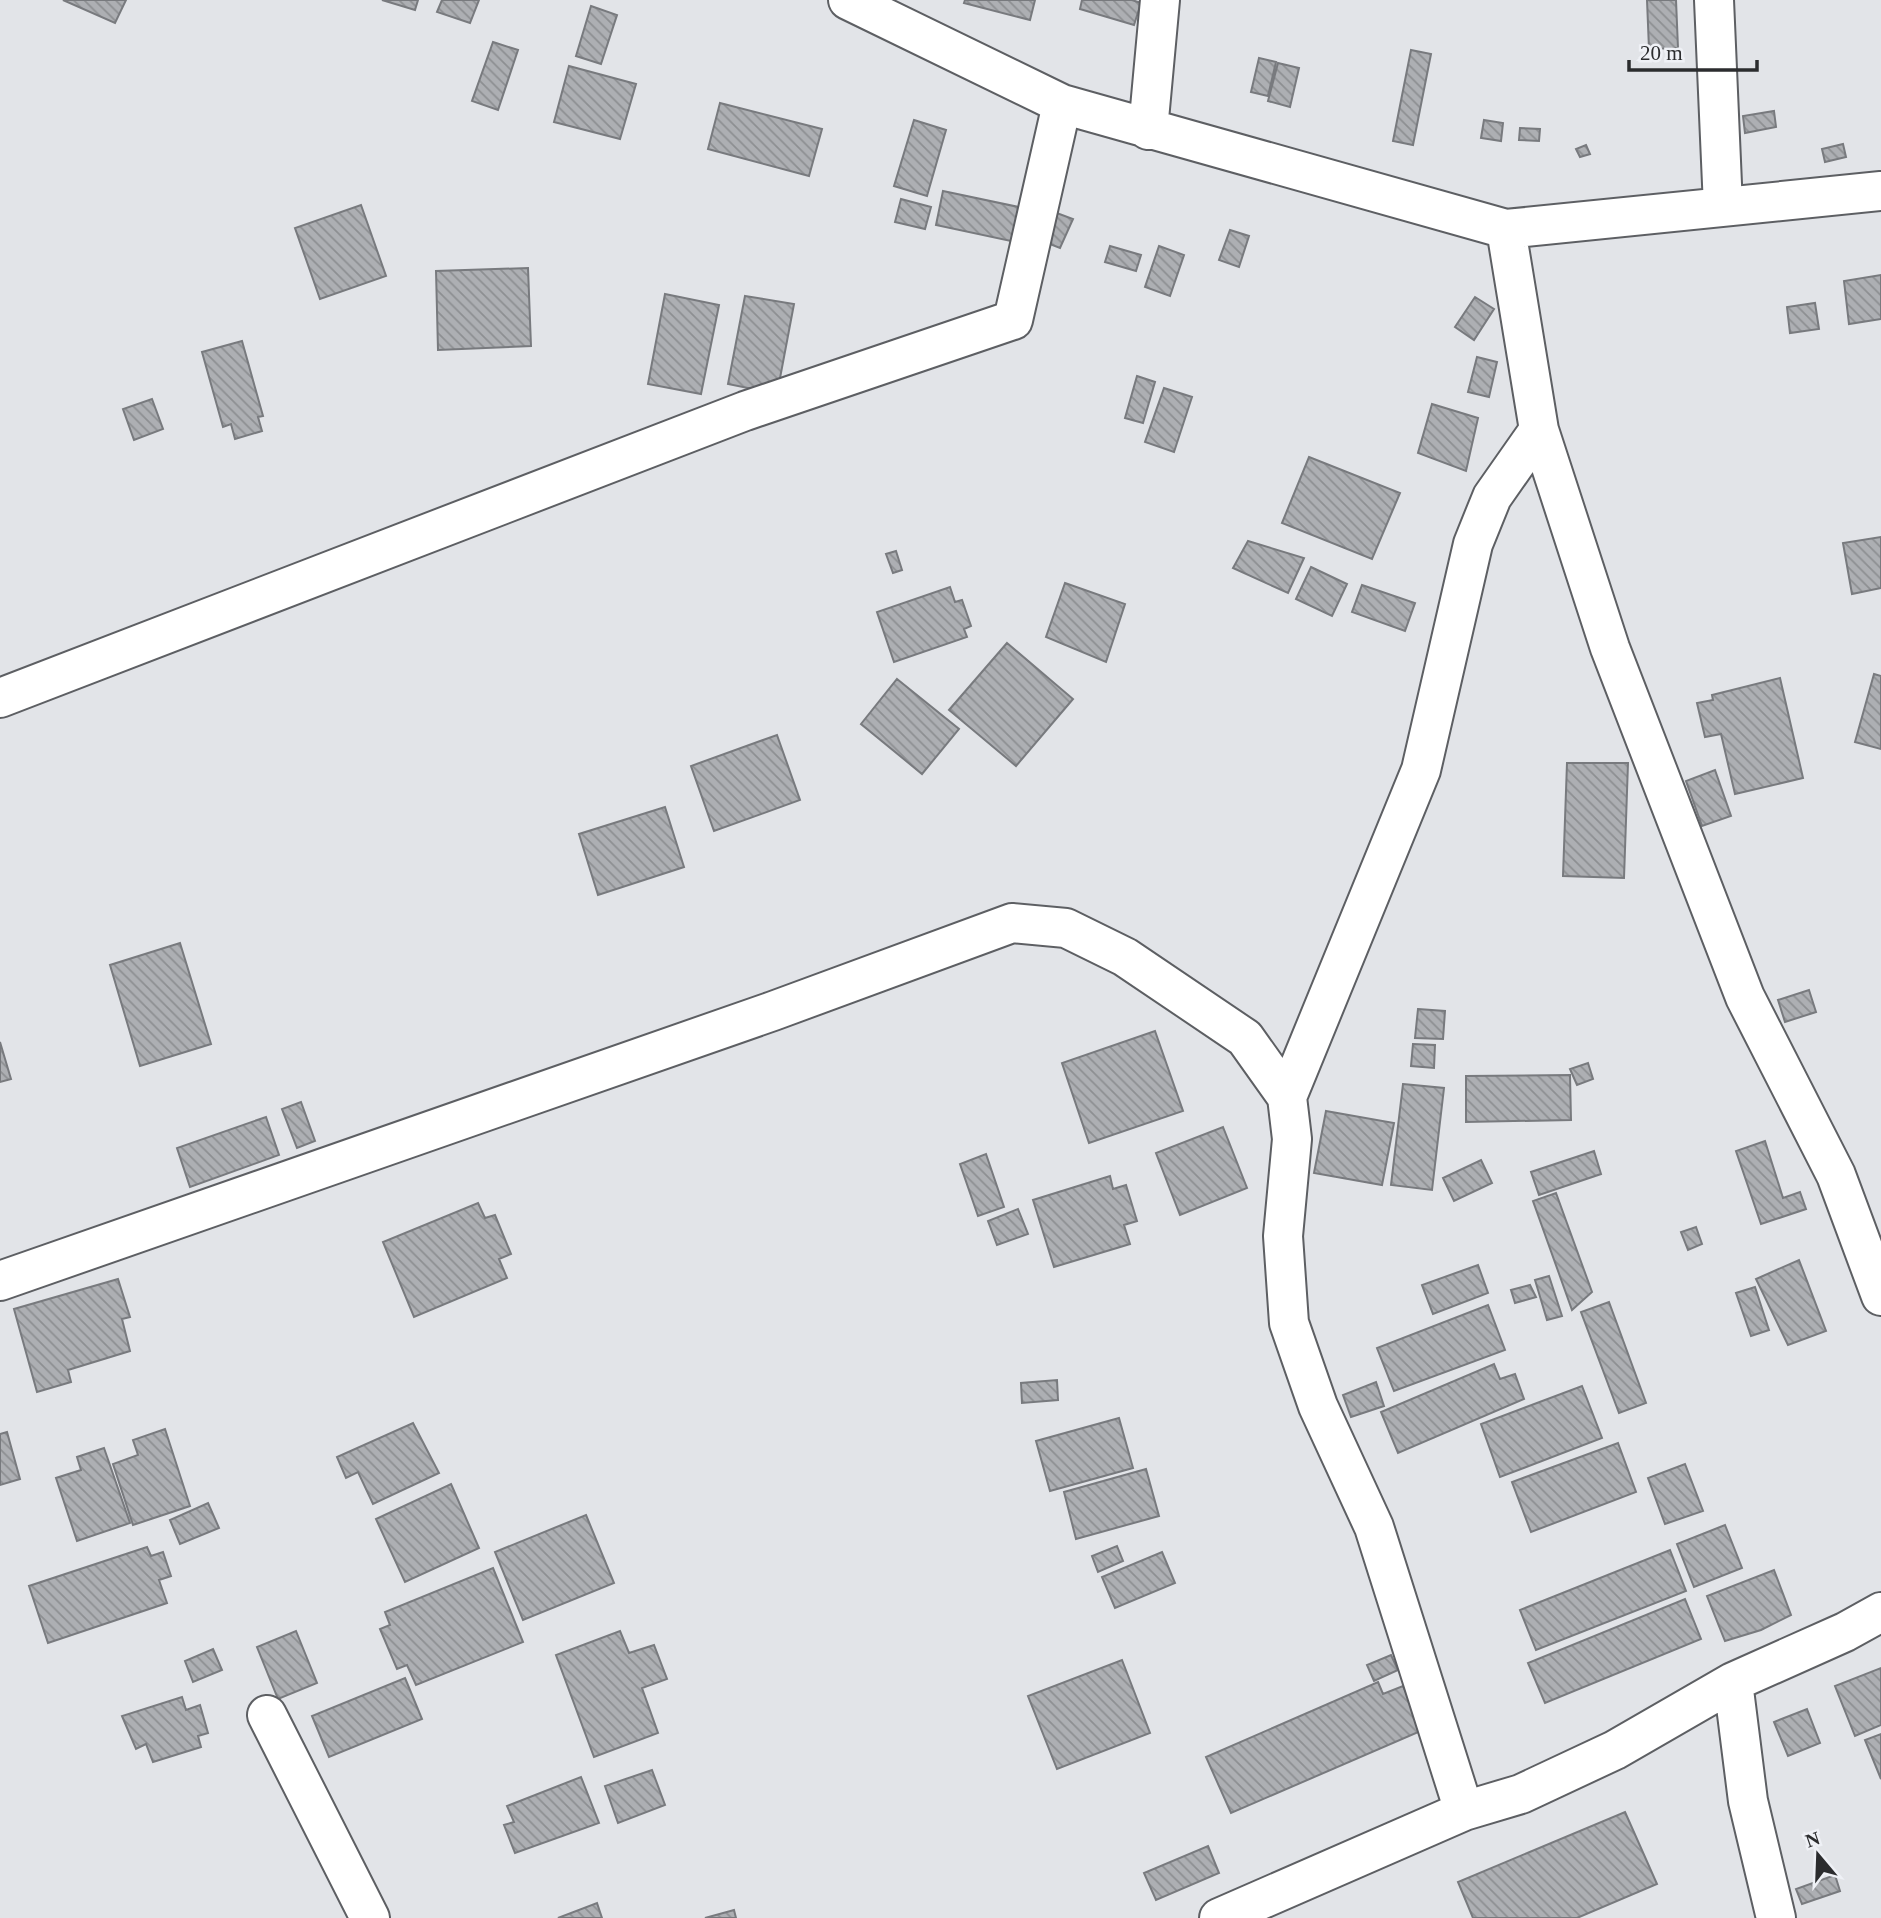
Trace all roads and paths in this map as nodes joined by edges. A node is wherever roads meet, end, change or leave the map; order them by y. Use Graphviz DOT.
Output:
graph roads {
  1 [pos="848,0"];
  2 [pos="1160,0"];
  3 [pos="1714,0"];
  4 [pos="1062,104"];
  5 [pos="1148,130"];
  6 [pos="1881,191"];
  7 [pos="1723,207"];
  8 [pos="1506,229"];
  9 [pos="1539,430"];
  10 [pos="0,698"];
  11 [pos="1287,1097"];
  12 [pos="0,1281"];
  13 [pos="1881,1296"];
  14 [pos="1881,1612"];
  15 [pos="1734,1682"];
  16 [pos="267,1715"];
  17 [pos="1464,1811"];
  18 [pos="370,1918"];
  19 [pos="1219,1918"];
  20 [pos="1776,1918"];
  1 -- 4 [label="street"];
  2 -- 5 [label="street"];
  3 -- 7 [label="street"];
  4 -- 5 [label="street"];
  4 -- 10 [label="street"];
  5 -- 8 [label="street"];
  6 -- 7 [label="street"];
  7 -- 8 [label="street"];
  8 -- 9 [label="street"];
  9 -- 11 [label="street"];
  9 -- 13 [label="street"];
  11 -- 12 [label="street"];
  11 -- 17 [label="street"];
  14 -- 15 [label="street"];
  15 -- 17 [label="street"];
  15 -- 20 [label="street"];
  16 -- 18 [label="street"];
  17 -- 19 [label="street"];
}
